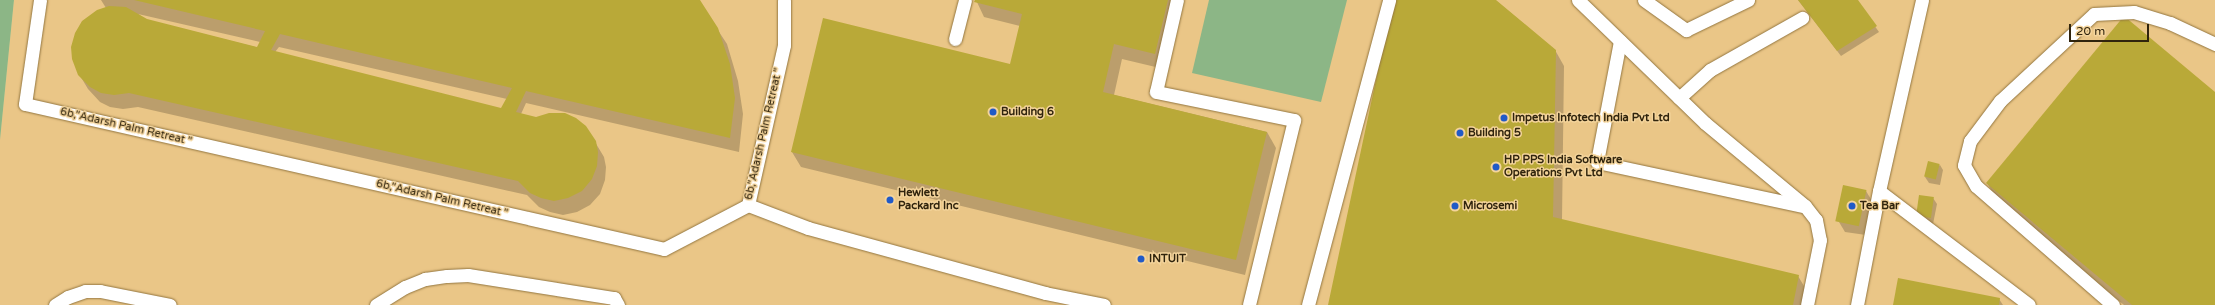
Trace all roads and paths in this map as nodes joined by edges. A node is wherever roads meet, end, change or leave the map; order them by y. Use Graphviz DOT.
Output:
graph roads {
  1 [pos="40,0"];
  2 [pos="784,0"];
  3 [pos="965,0"];
  4 [pos="1177,0"];
  5 [pos="1389,0"];
  6 [pos="1578,0"];
  7 [pos="1644,0"];
  8 [pos="1748,0"];
  9 [pos="1922,0"];
  10 [pos="1802,18"];
  11 [pos="955,39"];
  12 [pos="1620,41"];
  13 [pos="2215,44"];
  14 [pos="1679,98"];
  15 [pos="1879,191"];
  16 [pos="748,205"];
  17 [pos="1805,206"];
  18 [pos="55,305"];
  19 [pos="170,305"];
  20 [pos="376,305"];
  21 [pos="618,305"];
  22 [pos="1104,305"];
  23 [pos="1249,305"];
  24 [pos="1308,305"];
  25 [pos="1807,305"];
  26 [pos="1857,305"];
  27 [pos="2028,305"];
  28 [pos="2114,305"];
  1 -- 16 [label="lane, 6b,\"Adarsh Palm Retreat \""];
  2 -- 16 [label="lane, 6b,\"Adarsh Palm Retreat \""];
  3 -- 11 [label="lane"];
  4 -- 23 [label="lane"];
  5 -- 24 [label="lane"];
  6 -- 12 [label="lane"];
  7 -- 8 [label="lane"];
  9 -- 15 [label="lane"];
  10 -- 14 [label="lane"];
  12 -- 14 [label="lane"];
  12 -- 17 [label="lane"];
  13 -- 28 [label="lane"];
  14 -- 17 [label="lane"];
  15 -- 26 [label="lane"];
  15 -- 27 [label="lane"];
  16 -- 22 [label="lane"];
  17 -- 25 [label="lane"];
  18 -- 19 [label="lane"];
  20 -- 21 [label="lane"];
}
